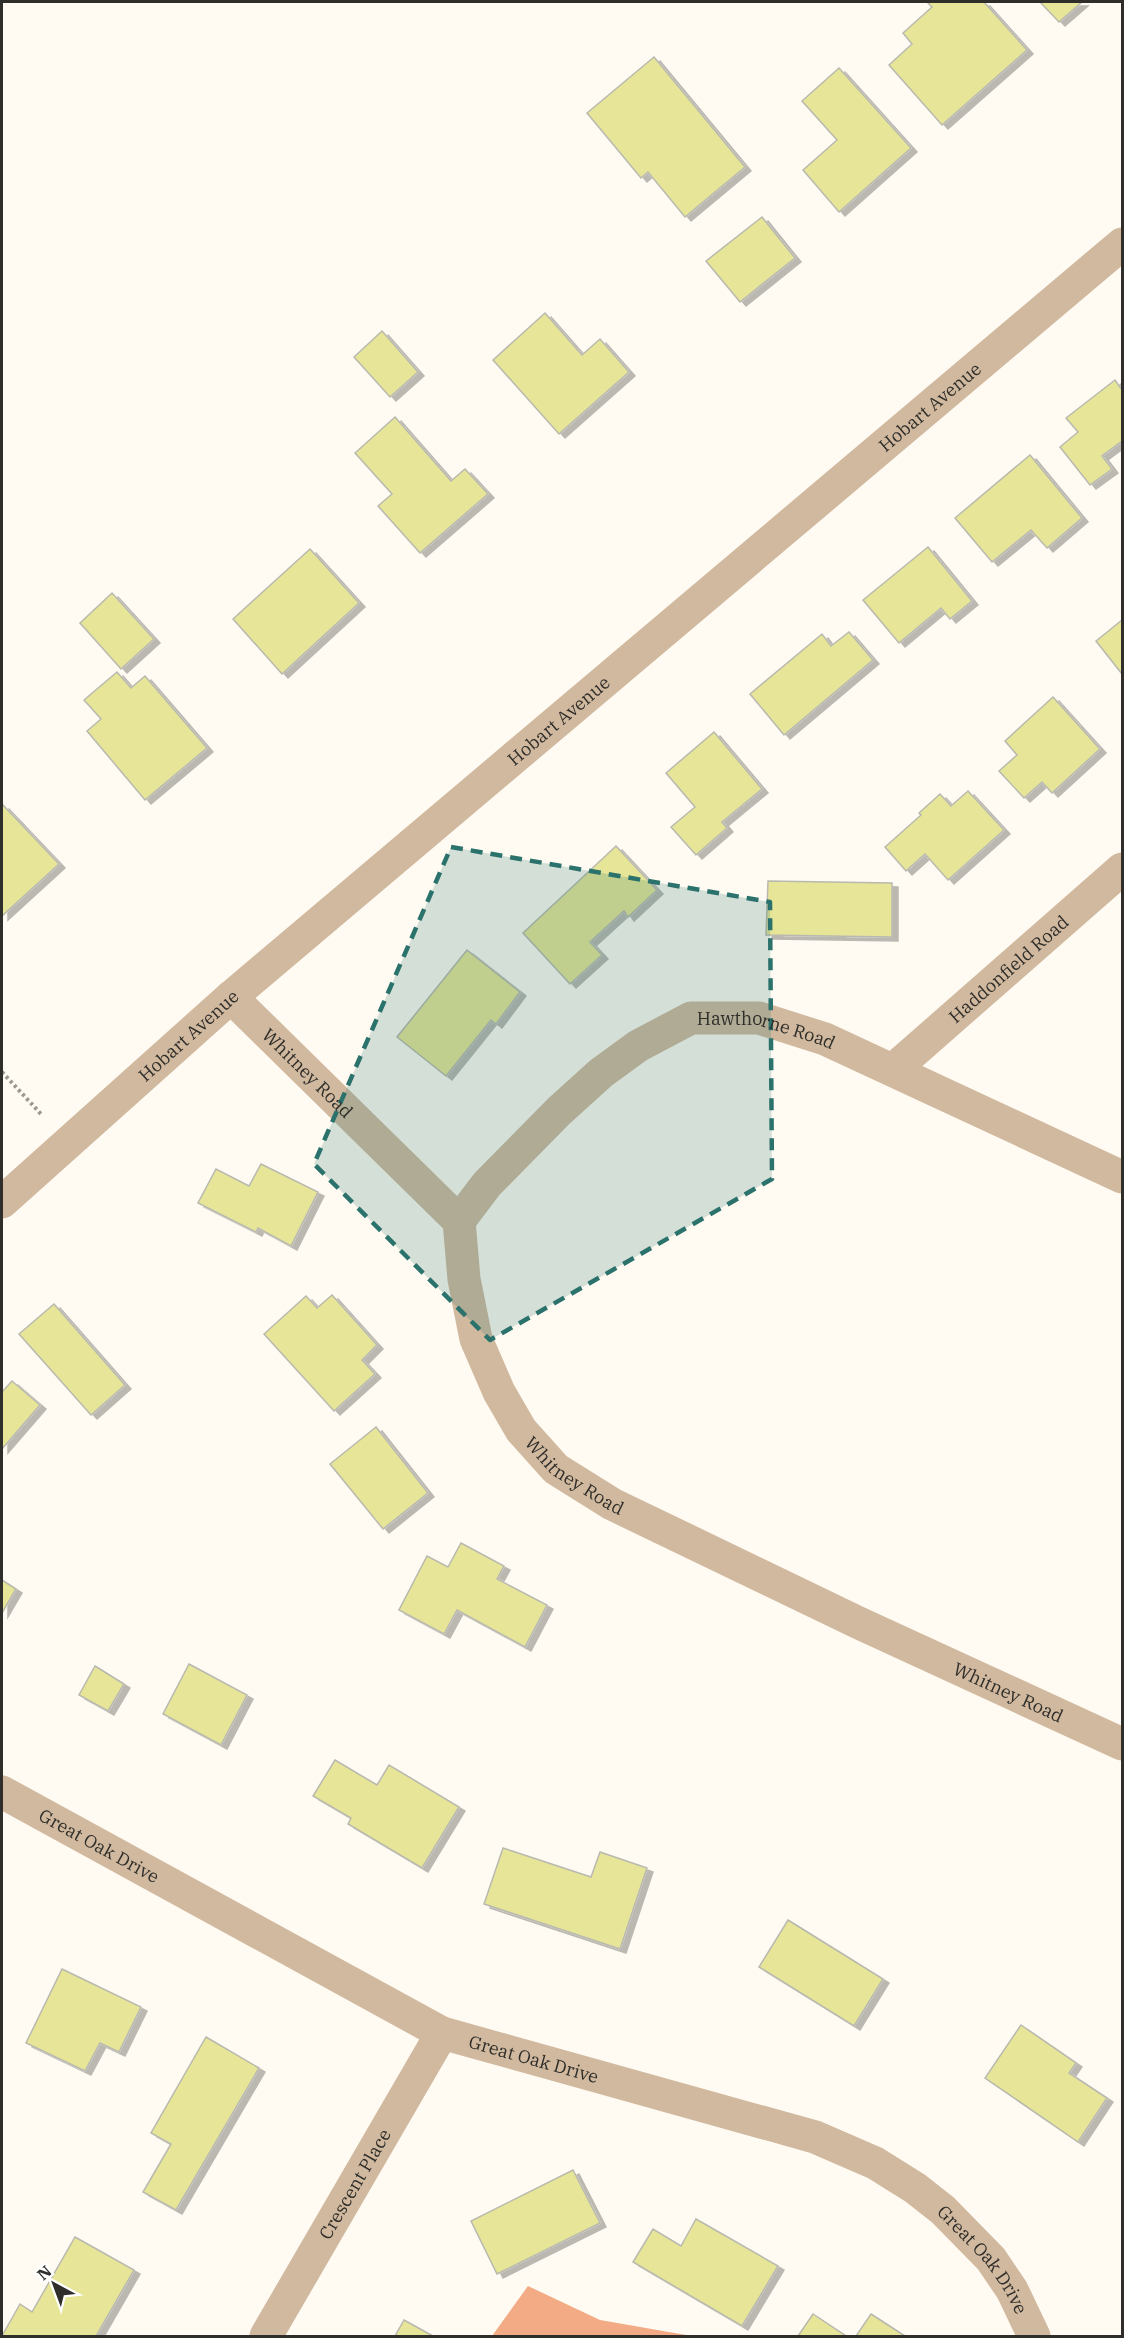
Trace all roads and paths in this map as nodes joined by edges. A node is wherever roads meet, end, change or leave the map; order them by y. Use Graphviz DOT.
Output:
graph roads {
  1 [pos="1122,244"];
  2 [pos="1122,869"];
  3 [pos="231,997"];
  4 [pos="894,1069"];
  5 [pos="2,1072"];
  6 [pos="41,1114"];
  7 [pos="1122,1177"];
  8 [pos="2,1202"];
  9 [pos="459,1221"];
  10 [pos="1122,1744"];
  11 [pos="2,1792"];
  12 [pos="442,2033"];
  13 [pos="266,2337"];
  14 [pos="1034,2337"];
  1 -- 3 [label="street, Hobart Avenue"];
  2 -- 4 [label="street, Haddonfield Road"];
  3 -- 8 [label="street, Hobart Avenue"];
  3 -- 9 [label="street, Whitney Road"];
  4 -- 7 [label="street, Hawthorne Road"];
  4 -- 9 [label="street, Hawthorne Road"];
  5 -- 6 [label="path"];
  9 -- 10 [label="street, Whitney Road"];
  11 -- 12 [label="street, Great Oak Drive"];
  12 -- 13 [label="street, Crescent Place"];
  12 -- 14 [label="street, Great Oak Drive"];
}
